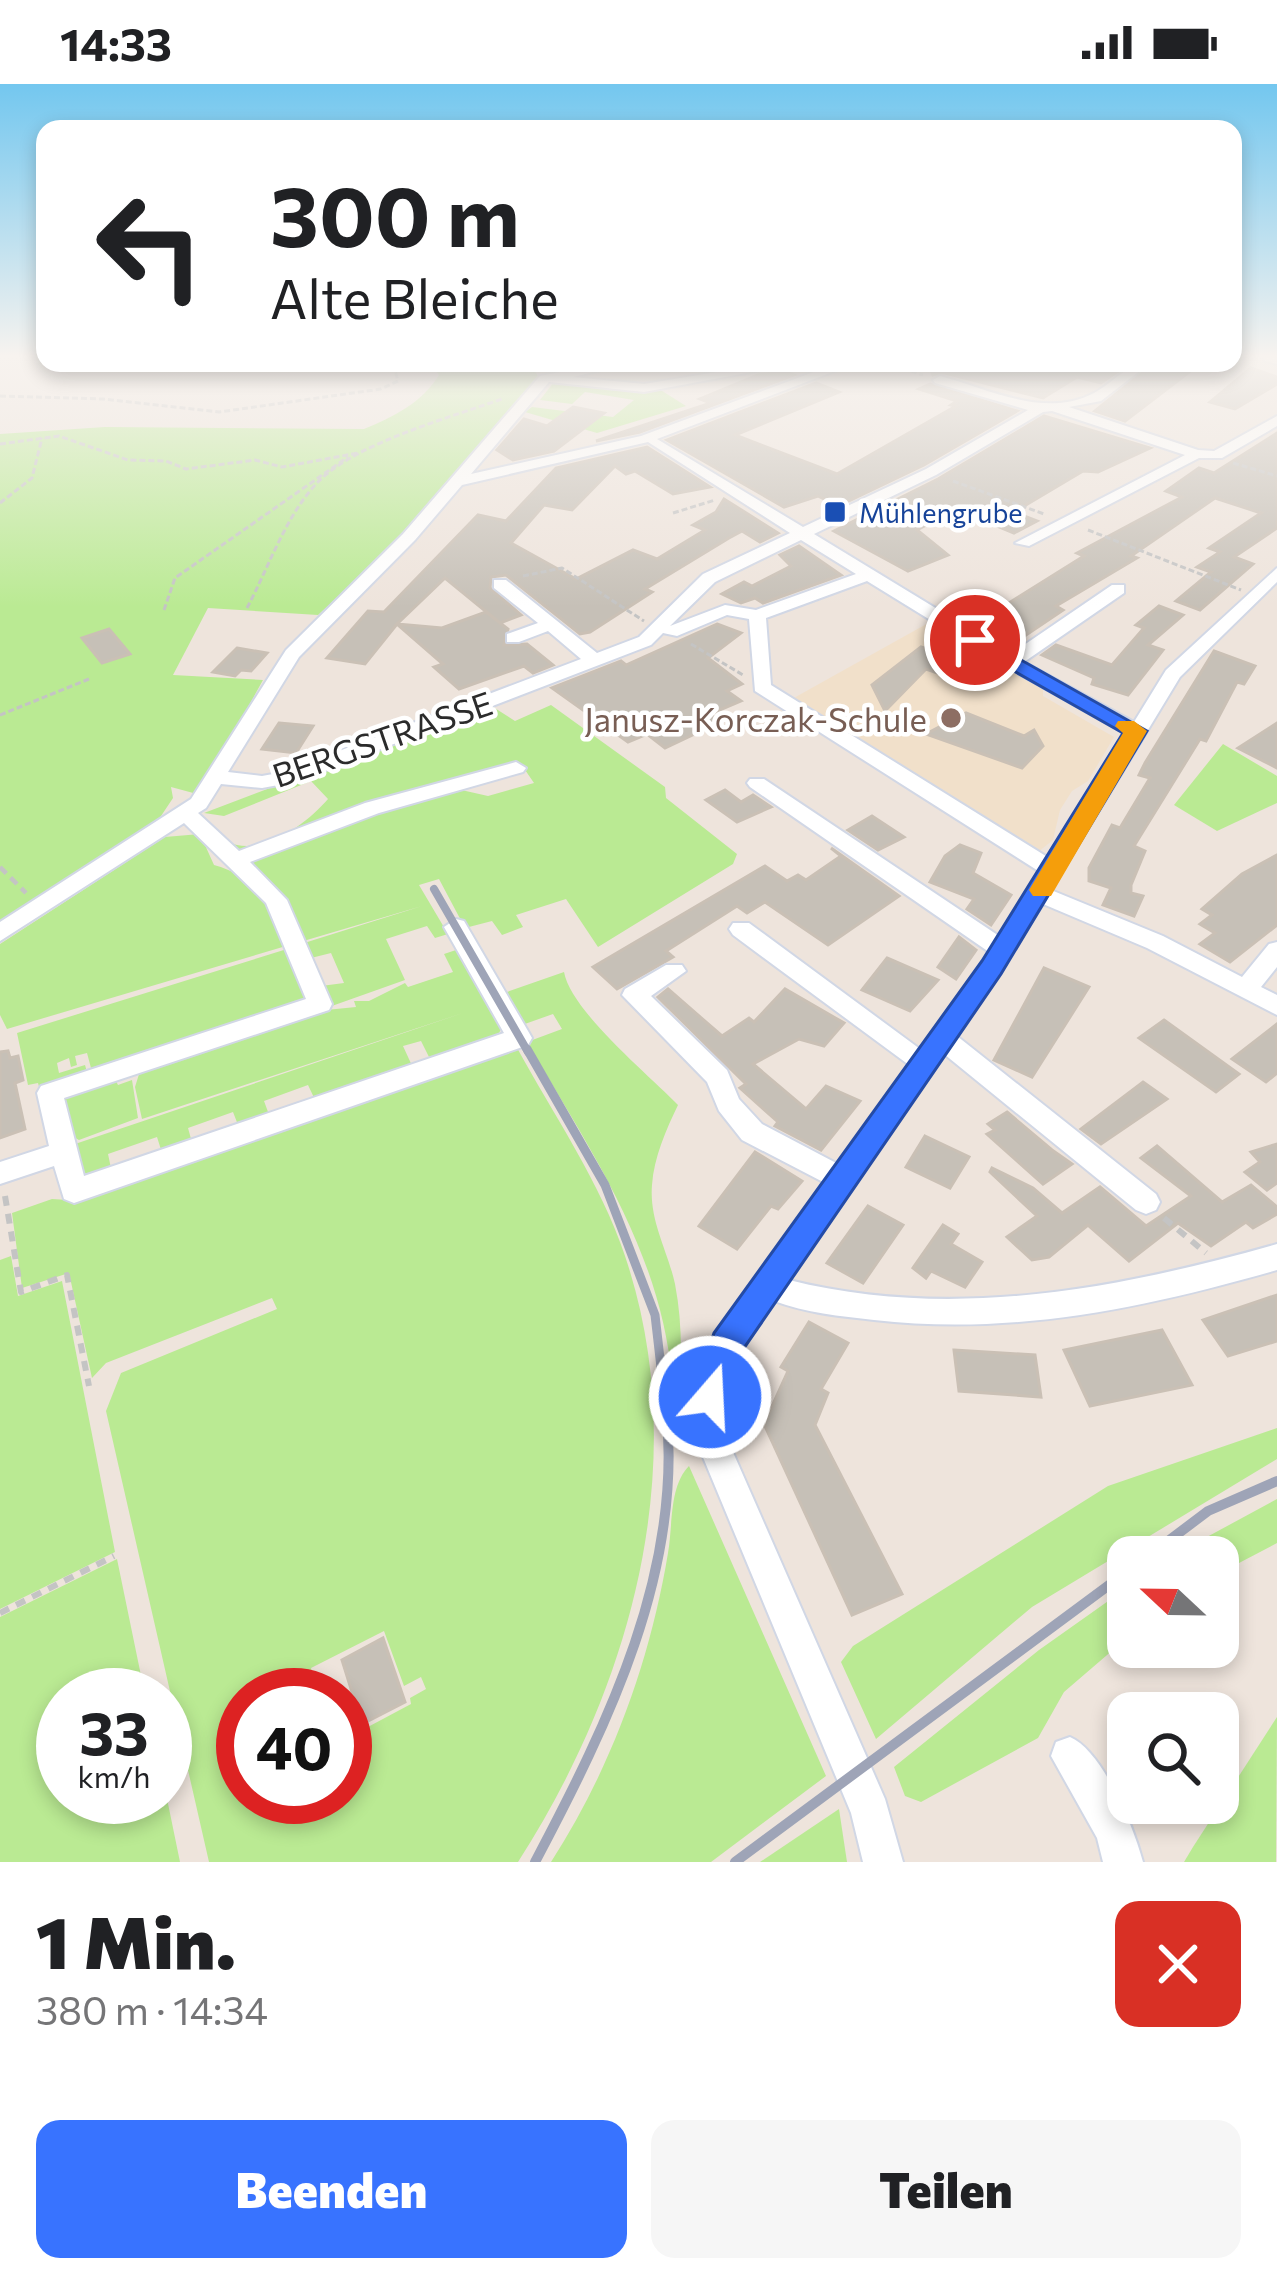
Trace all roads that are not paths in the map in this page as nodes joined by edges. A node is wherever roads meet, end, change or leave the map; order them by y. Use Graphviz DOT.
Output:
graph roads {
  1 [pos="492,441"];
  2 [pos="636,441"];
  3 [pos="985,441"];
  4 [pos="1158,441"];
  5 [pos="1241,441"];
  6 [pos="655,443"];
  7 [pos="1201,454"];
  8 [pos="456,482"];
  9 [pos="1067,519"];
  10 [pos="1088,530"];
  11 [pos="804,533"];
  12 [pos="1023,543"];
  13 [pos="1277,573"];
  14 [pos="868,575"];
  15 [pos="500,584"];
  16 [pos="1118,590"];
  17 [pos="757,615"];
  18 [pos="549,625"];
  19 [pos="667,630"];
  20 [pos="513,638"];
  21 [pos="595,661"];
  22 [pos="1011,662"];
  23 [pos="1136,731"];
  24 [pos="516,768"];
  25 [pos="218,777"];
  26 [pos="757,783"];
  27 [pos="184,815"];
  28 [pos="235,860"];
  29 [pos="1054,871"];
  30 [pos="1040,894"];
  31 [pos="457,928"];
  32 [pos="741,929"];
  33 [pos="0,933"];
  34 [pos="1004,950"];
  35 [pos="1277,950"];
  36 [pos="674,971"];
  37 [pos="1247,988"];
  38 [pos="1277,1006"];
  39 [pos="936,1051"];
  40 [pos="65,1152"];
  41 [pos="1,1173"];
  42 [pos="845,1180"];
  43 [pos="1146,1202"];
  44 [pos="1277,1257"];
  45 [pos="767,1285"];
  46 [pos="1070,1756"];
  47 [pos="883,1862"];
  48 [pos="1123,1862"];
  1 -- 8 [label="street"];
  2 -- 8 [label="street"];
  3 -- 11 [label="street"];
  4 -- 7 [label="street"];
  5 -- 7 [label="street"];
  6 -- 11 [label="street"];
  7 -- 9 [label="street"];
  8 -- 25 [label="street"];
  9 -- 10 [label="street"];
  9 -- 12 [label="street"];
  11 -- 14 [label="street"];
  11 -- 19 [label="street, BERGSTRASSE"];
  13 -- 23 [label="street"];
  14 -- 17 [label="street"];
  14 -- 22 [label="street"];
  15 -- 18 [label="street"];
  16 -- 22 [label="street"];
  17 -- 19 [label="street"];
  17 -- 29 [label="street"];
  18 -- 20 [label="street"];
  18 -- 21 [label="street"];
  19 -- 21 [label="street, BERGSTRASSE"];
  21 -- 25 [label="street, BERGSTRASSE"];
  22 -- 23 [label="street"];
  23 -- 29 [label="street"];
  24 -- 28 [label="street"];
  25 -- 27 [label="street"];
  26 -- 34 [label="street"];
  27 -- 28 [label="street"];
  27 -- 33 [label="street"];
  28 -- 40 [label="street"];
  29 -- 30 [label="street"];
  30 -- 34 [label="street"];
  30 -- 37 [label="street"];
  31 -- 40 [label="street"];
  32 -- 39 [label="street"];
  34 -- 39 [label="street"];
  35 -- 37 [label="street"];
  36 -- 42 [label="street"];
  37 -- 38 [label="street"];
  39 -- 42 [label="street"];
  39 -- 43 [label="street"];
  40 -- 41 [label="street"];
  42 -- 45 [label="street"];
  44 -- 45 [label="street"];
  45 -- 47 [label="street"];
  46 -- 48 [label="street"];
}
